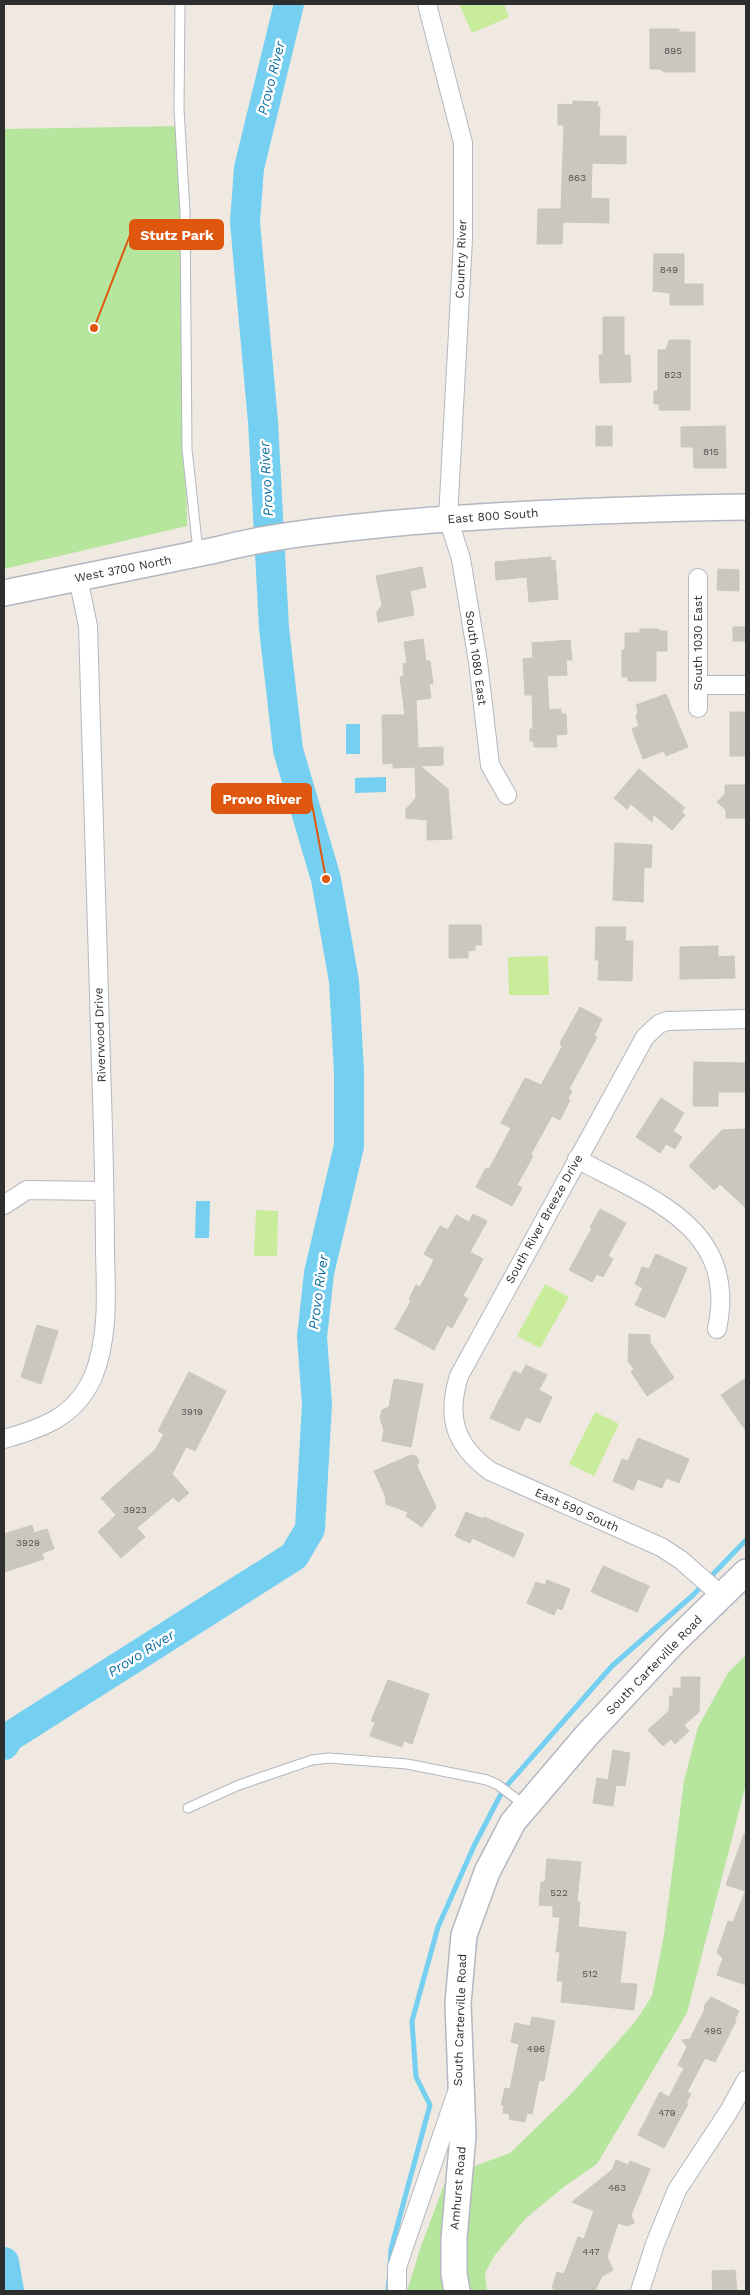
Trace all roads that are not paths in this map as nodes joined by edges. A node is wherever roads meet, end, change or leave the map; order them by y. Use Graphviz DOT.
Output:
graph roads {
  1 [pos="180,4"];
  2 [pos="426,4"];
  3 [pos="746,507"];
  4 [pos="448,518"];
  5 [pos="242,543"];
  6 [pos="199,554"];
  7 [pos="78,578"];
  8 [pos="698,578"];
  9 [pos="4,593"];
  10 [pos="698,685"];
  11 [pos="746,685"];
  12 [pos="698,708"];
  13 [pos="506,795"];
  14 [pos="746,1019"];
  15 [pos="577,1159"];
  16 [pos="104,1190"];
  17 [pos="4,1205"];
  18 [pos="717,1329"];
  19 [pos="452,1409"];
  20 [pos="4,1439"];
  21 [pos="746,1572"];
  22 [pos="722,1596"];
  23 [pos="526,1806"];
  24 [pos="188,1808"];
  25 [pos="746,2080"];
  26 [pos="460,2084"];
  27 [pos="396,2291"];
  28 [pos="457,2291"];
  29 [pos="640,2291"];
  1 -- 6 [label="lane"];
  2 -- 4 [label="street, Country River"];
  3 -- 4 [label="street, East 800 South"];
  4 -- 5 [label="street, East 800 South"];
  4 -- 13 [label="street, South 1080 East"];
  5 -- 6 [label="street, West 3700 North"];
  6 -- 7 [label="street, West 3700 North"];
  7 -- 9 [label="street, West 3700 North"];
  7 -- 16 [label="street, Riverwood Drive"];
  8 -- 10 [label="street, South 1030 East"];
  10 -- 11 [label="street"];
  10 -- 12 [label="street, South 1030 East"];
  14 -- 15 [label="street, South River Breeze Drive"];
  15 -- 18 [label="street"];
  15 -- 19 [label="street, South River Breeze Drive"];
  16 -- 17 [label="street"];
  16 -- 20 [label="street, Riverwood Drive"];
  19 -- 22 [label="street, East 590 South"];
  21 -- 22 [label="street, South Carterville Road"];
  22 -- 23 [label="street, South Carterville Road"];
  23 -- 24 [label="lane"];
  23 -- 26 [label="street, South Carterville Road"];
  25 -- 29 [label="street"];
  26 -- 27 [label="street, South Carterville Road"];
  26 -- 28 [label="street, Amhurst Road"];
}
